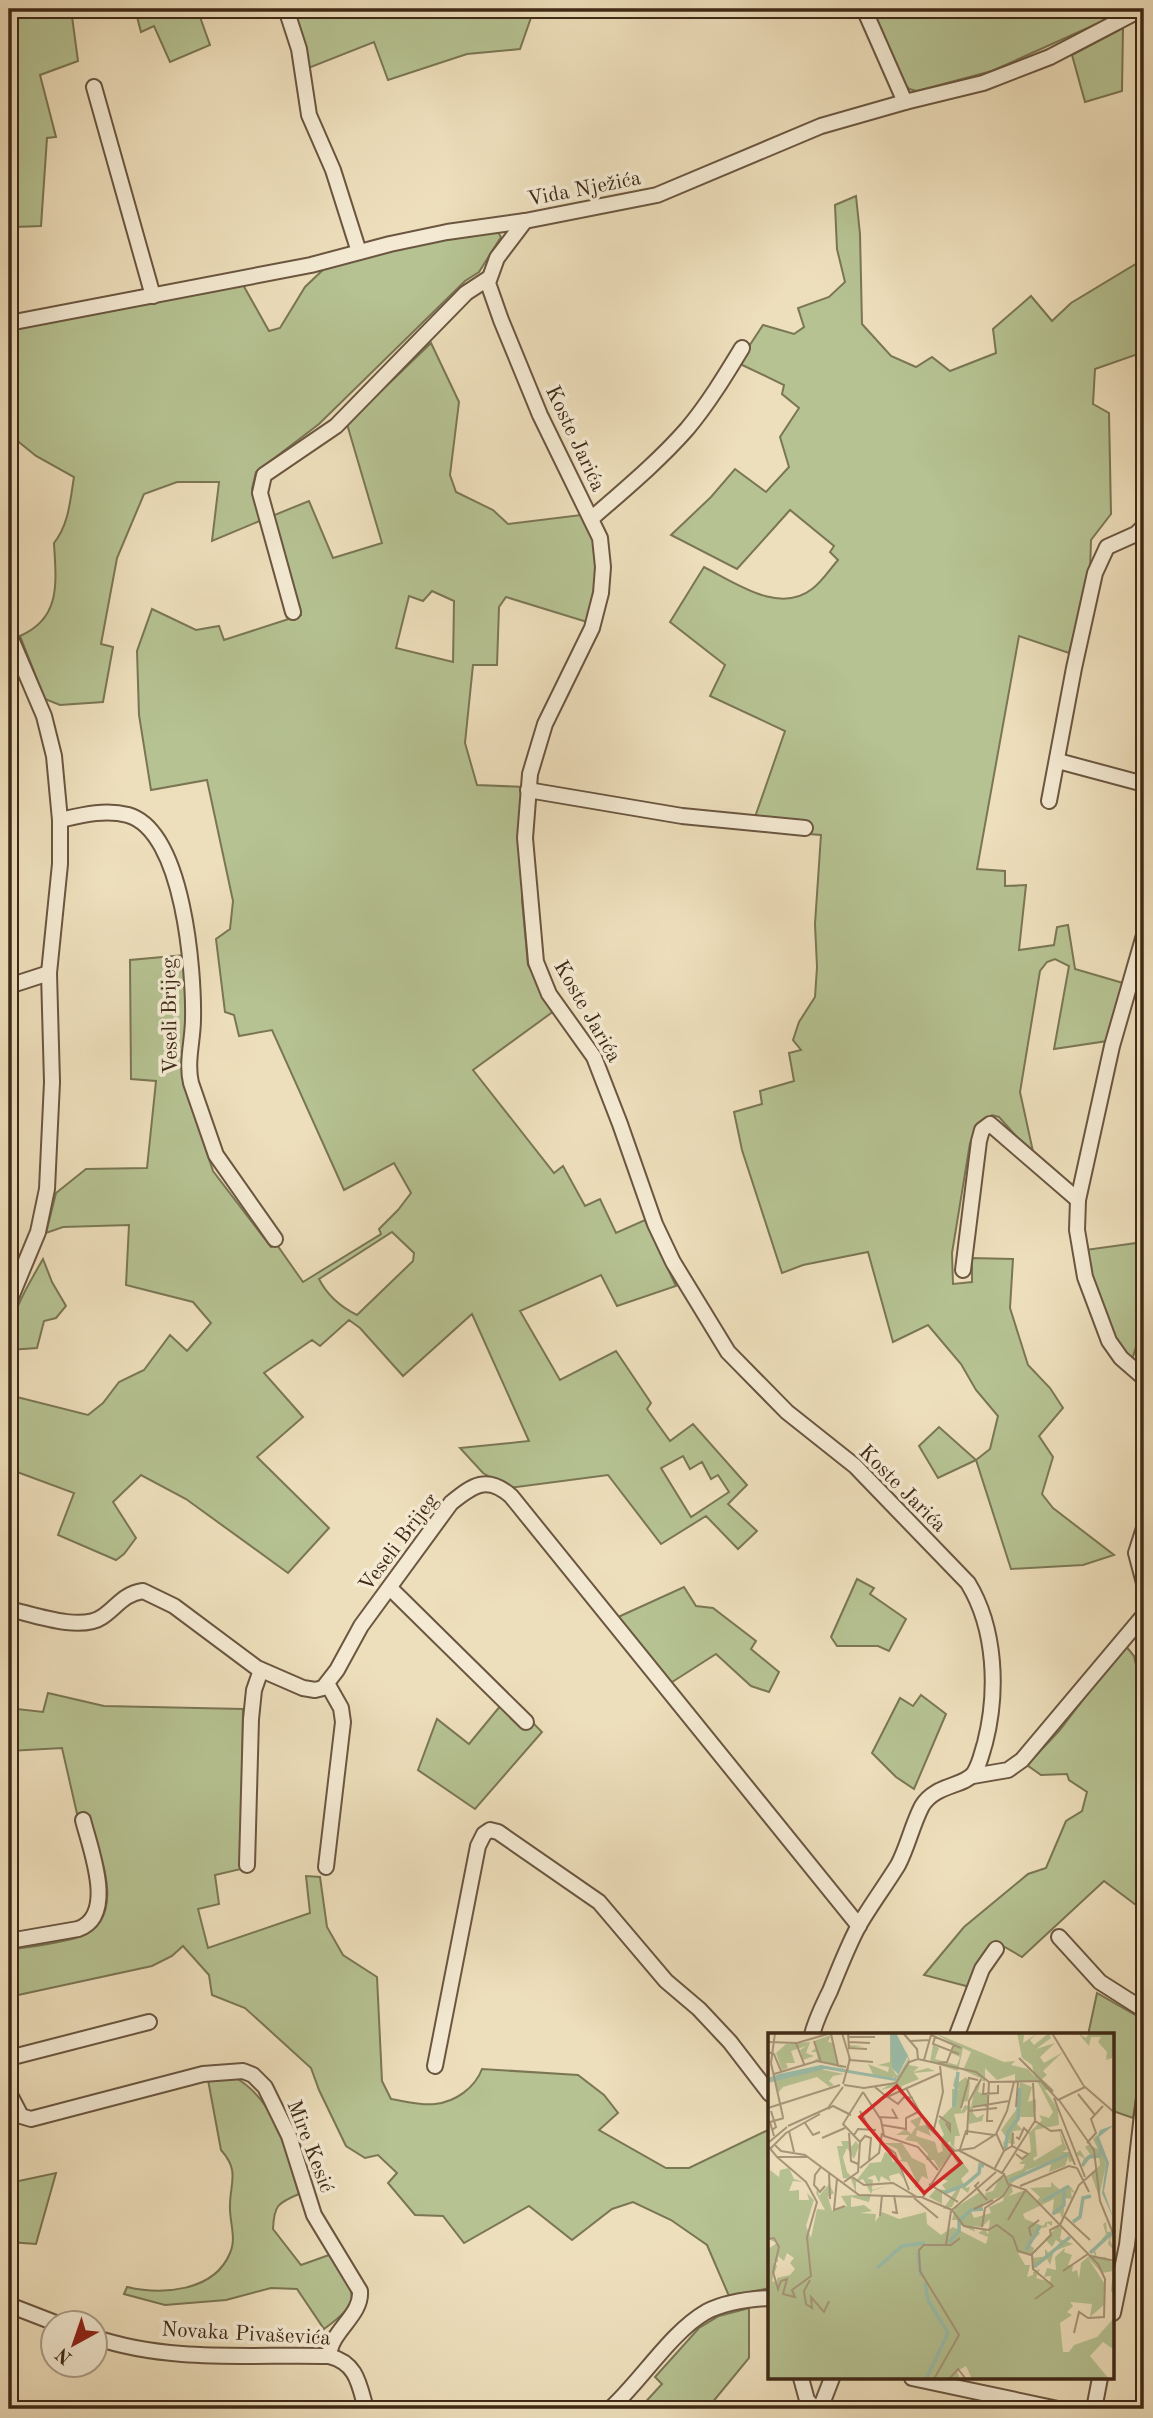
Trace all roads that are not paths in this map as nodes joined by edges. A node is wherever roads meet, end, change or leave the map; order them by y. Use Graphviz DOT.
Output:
graph roads {
  1 [pos="286,9"];
  2 [pos="864,9"];
  3 [pos="1142,9"];
  4 [pos="94,87"];
  5 [pos="905,102"];
  6 [pos="525,221"];
  7 [pos="359,253"];
  8 [pos="489,278"];
  9 [pos="153,296"];
  10 [pos="9,323"];
  11 [pos="742,348"];
  12 [pos="592,519"];
  13 [pos="1144,526"];
  14 [pos="293,612"];
  15 [pos="9,634"];
  16 [pos="1058,761"];
  17 [pos="1144,784"];
  18 [pos="528,790"];
  19 [pos="1049,801"];
  20 [pos="60,820"];
  21 [pos="804,828"];
  22 [pos="1144,935"];
  23 [pos="49,973"];
  24 [pos="9,986"];
  25 [pos="1078,1200"];
  26 [pos="275,1239"];
  27 [pos="962,1270"];
  28 [pos="9,1302"];
  29 [pos="1144,1378"];
  30 [pos="1144,1528"];
  31 [pos="1144,1583"];
  32 [pos="390,1588"];
  33 [pos="9,1609"];
  34 [pos="1144,1615"];
  35 [pos="261,1670"];
  36 [pos="328,1685"];
  37 [pos="526,1722"];
  38 [pos="973,1776"];
  39 [pos="83,1820"];
  40 [pos="247,1865"];
  41 [pos="326,1867"];
  42 [pos="859,1926"];
  43 [pos="1059,1937"];
  44 [pos="9,1941"];
  45 [pos="996,1949"];
  46 [pos="1144,2010"];
  47 [pos="149,2022"];
  48 [pos="813,2033"];
  49 [pos="958,2033"];
  50 [pos="9,2059"];
  51 [pos="435,2066"];
  52 [pos="768,2091"];
  53 [pos="9,2093"];
  54 [pos="1144,2097"];
  55 [pos="768,2298"];
  56 [pos="9,2305"];
  57 [pos="1114,2308"];
  58 [pos="38,2316"];
  59 [pos="108,2340"];
  60 [pos="329,2356"];
  61 [pos="802,2380"];
  62 [pos="831,2380"];
  63 [pos="921,2380"];
  64 [pos="1100,2380"];
  65 [pos="366,2409"];
  66 [pos="610,2409"];
  67 [pos="815,2409"];
  68 [pos="820,2409"];
  69 [pos="1058,2409"];
  70 [pos="1094,2409"];
  1 -- 7 [label="street"];
  2 -- 5 [label="street"];
  3 -- 5 [label="street, Vida Nježića"];
  4 -- 9 [label="street"];
  5 -- 6 [label="street, Vida Nježića"];
  6 -- 7 [label="street, Vida Nježića"];
  6 -- 8 [label="street"];
  7 -- 9 [label="street, Vida Nježića"];
  8 -- 12 [label="street, Koste Jarića"];
  8 -- 14 [label="street"];
  9 -- 10 [label="street, Vida Nježića"];
  11 -- 12 [label="street"];
  12 -- 18 [label="street, Koste Jarića"];
  13 -- 16 [label="street"];
  15 -- 20 [label="street"];
  16 -- 17 [label="street"];
  16 -- 19 [label="street"];
  18 -- 21 [label="street"];
  18 -- 38 [label="street, Koste Jarića"];
  20 -- 23 [label="street"];
  20 -- 26 [label="street, Veseli Brijeg"];
  22 -- 25 [label="street"];
  23 -- 24 [label="street"];
  23 -- 28 [label="street"];
  25 -- 27 [label="street"];
  25 -- 29 [label="street"];
  30 -- 31 [label="street"];
  32 -- 36 [label="street, Veseli Brijeg"];
  32 -- 37 [label="street"];
  32 -- 42 [label="street, Veseli Brijeg"];
  33 -- 35 [label="street"];
  34 -- 38 [label="street"];
  35 -- 36 [label="street"];
  35 -- 40 [label="street"];
  36 -- 41 [label="street"];
  38 -- 42 [label="street"];
  39 -- 44 [label="street"];
  42 -- 48 [label="street"];
  43 -- 46 [label="street"];
  45 -- 49 [label="street"];
  47 -- 50 [label="street"];
  51 -- 52 [label="street"];
  53 -- 60 [label="street, Mire Kesić"];
  54 -- 57 [label="street"];
  55 -- 66 [label="street"];
  56 -- 58 [label="street"];
  59 -- 60 [label="street, Novaka Pivaševića"];
  60 -- 65 [label="street, Novaka Pivaševića"];
  61 -- 67 [label="street"];
  62 -- 68 [label="street"];
  63 -- 69 [label="street"];
  64 -- 70 [label="street"];
}
